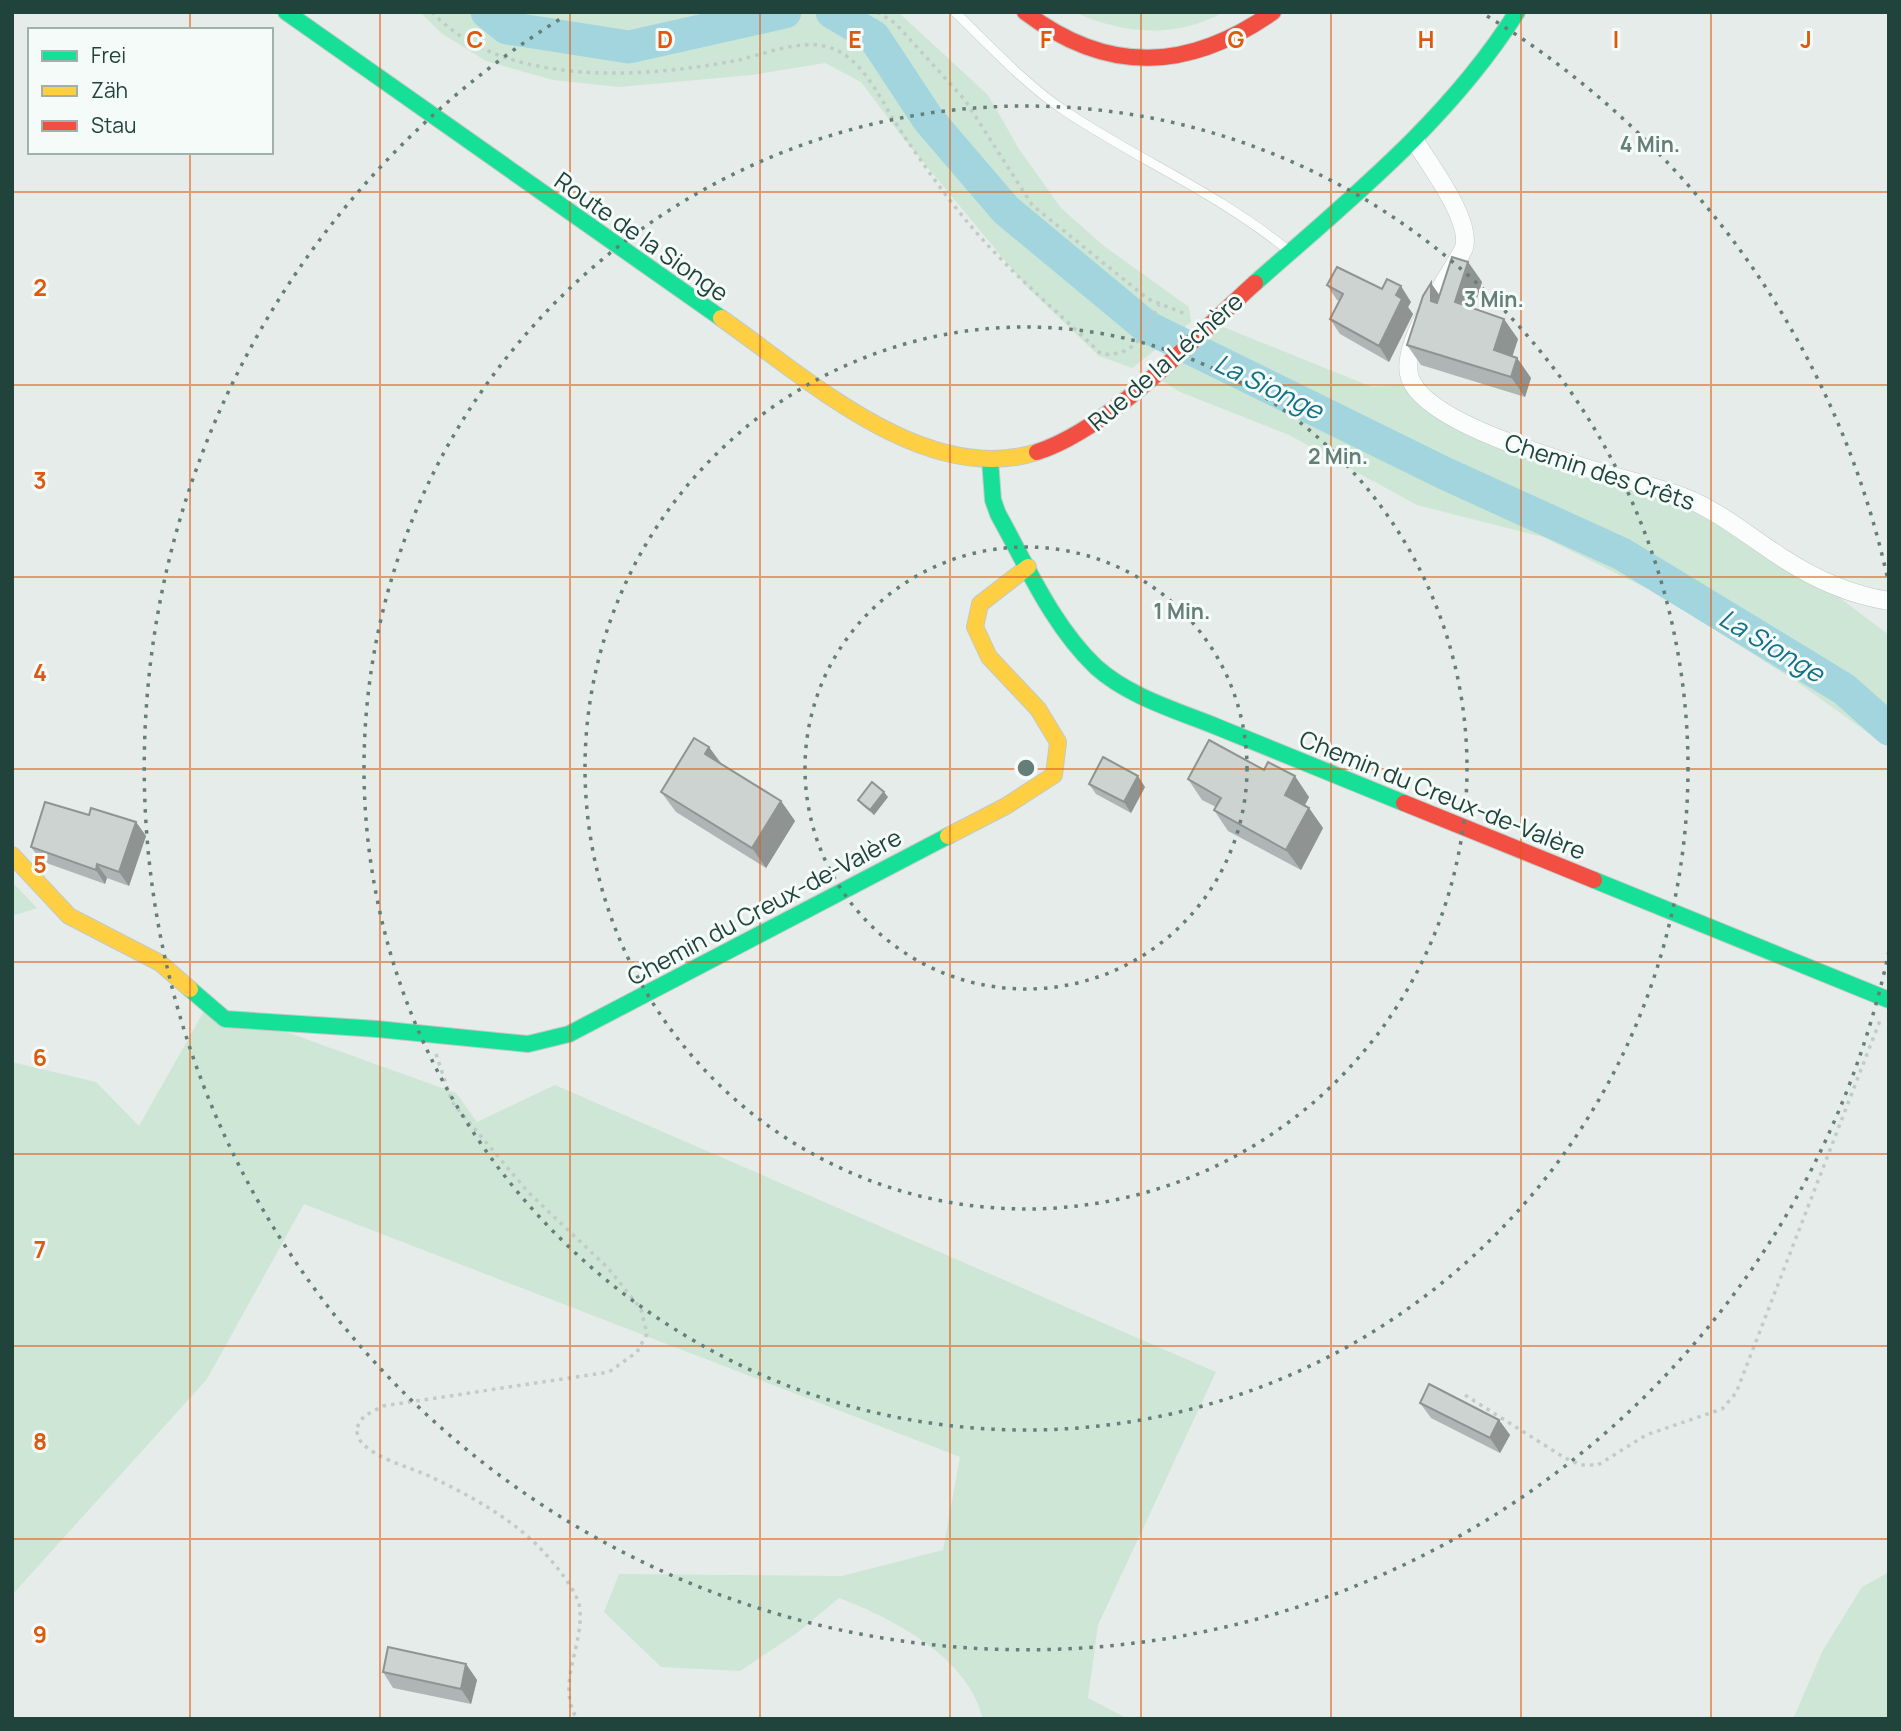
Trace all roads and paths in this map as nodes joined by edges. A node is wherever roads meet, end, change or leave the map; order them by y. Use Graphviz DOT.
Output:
graph roads {
  1 [pos="286,12"];
  2 [pos="432,12"];
  3 [pos="877,12"];
  4 [pos="955,12"];
  5 [pos="1025,12"];
  6 [pos="1051,12"];
  7 [pos="1248,12"];
  8 [pos="1273,12"];
  9 [pos="1517,12"];
  10 [pos="1415,141"];
  11 [pos="1290,252"];
  12 [pos="1159,305"];
  13 [pos="1210,322"];
  14 [pos="989,460"];
  15 [pos="1028,567"];
  16 [pos="1889,601"];
  17 [pos="12,855"];
  18 [pos="1888,1000"];
  19 [pos="425,1034"];
  20 [pos="1465,1395"];
  21 [pos="577,1719"];
  1 -- 14 [label="main road, Route de la Sionge"];
  2 -- 12 [label="path"];
  3 -- 12 [label="path"];
  4 -- 11 [label="lane"];
  5 -- 8 [label="main road"];
  6 -- 7 [label="main road"];
  9 -- 10 [label="main road, Rue de la Léchère"];
  10 -- 11 [label="main road, Rue de la Léchère"];
  10 -- 16 [label="street, Chemin des Crêts"];
  11 -- 13 [label="main road, Rue de la Léchère"];
  12 -- 13 [label="path"];
  13 -- 14 [label="main road, Rue de la Léchère"];
  14 -- 15 [label="main road, Chemin du Creux-de-Valère"];
  15 -- 18 [label="main road, Chemin du Creux-de-Valère"];
  15 -- 19 [label="main road, Chemin du Creux-de-Valère"];
  17 -- 19 [label="main road, Chemin du Creux-de-Valère"];
  18 -- 20 [label="path"];
  19 -- 21 [label="path"];
}
